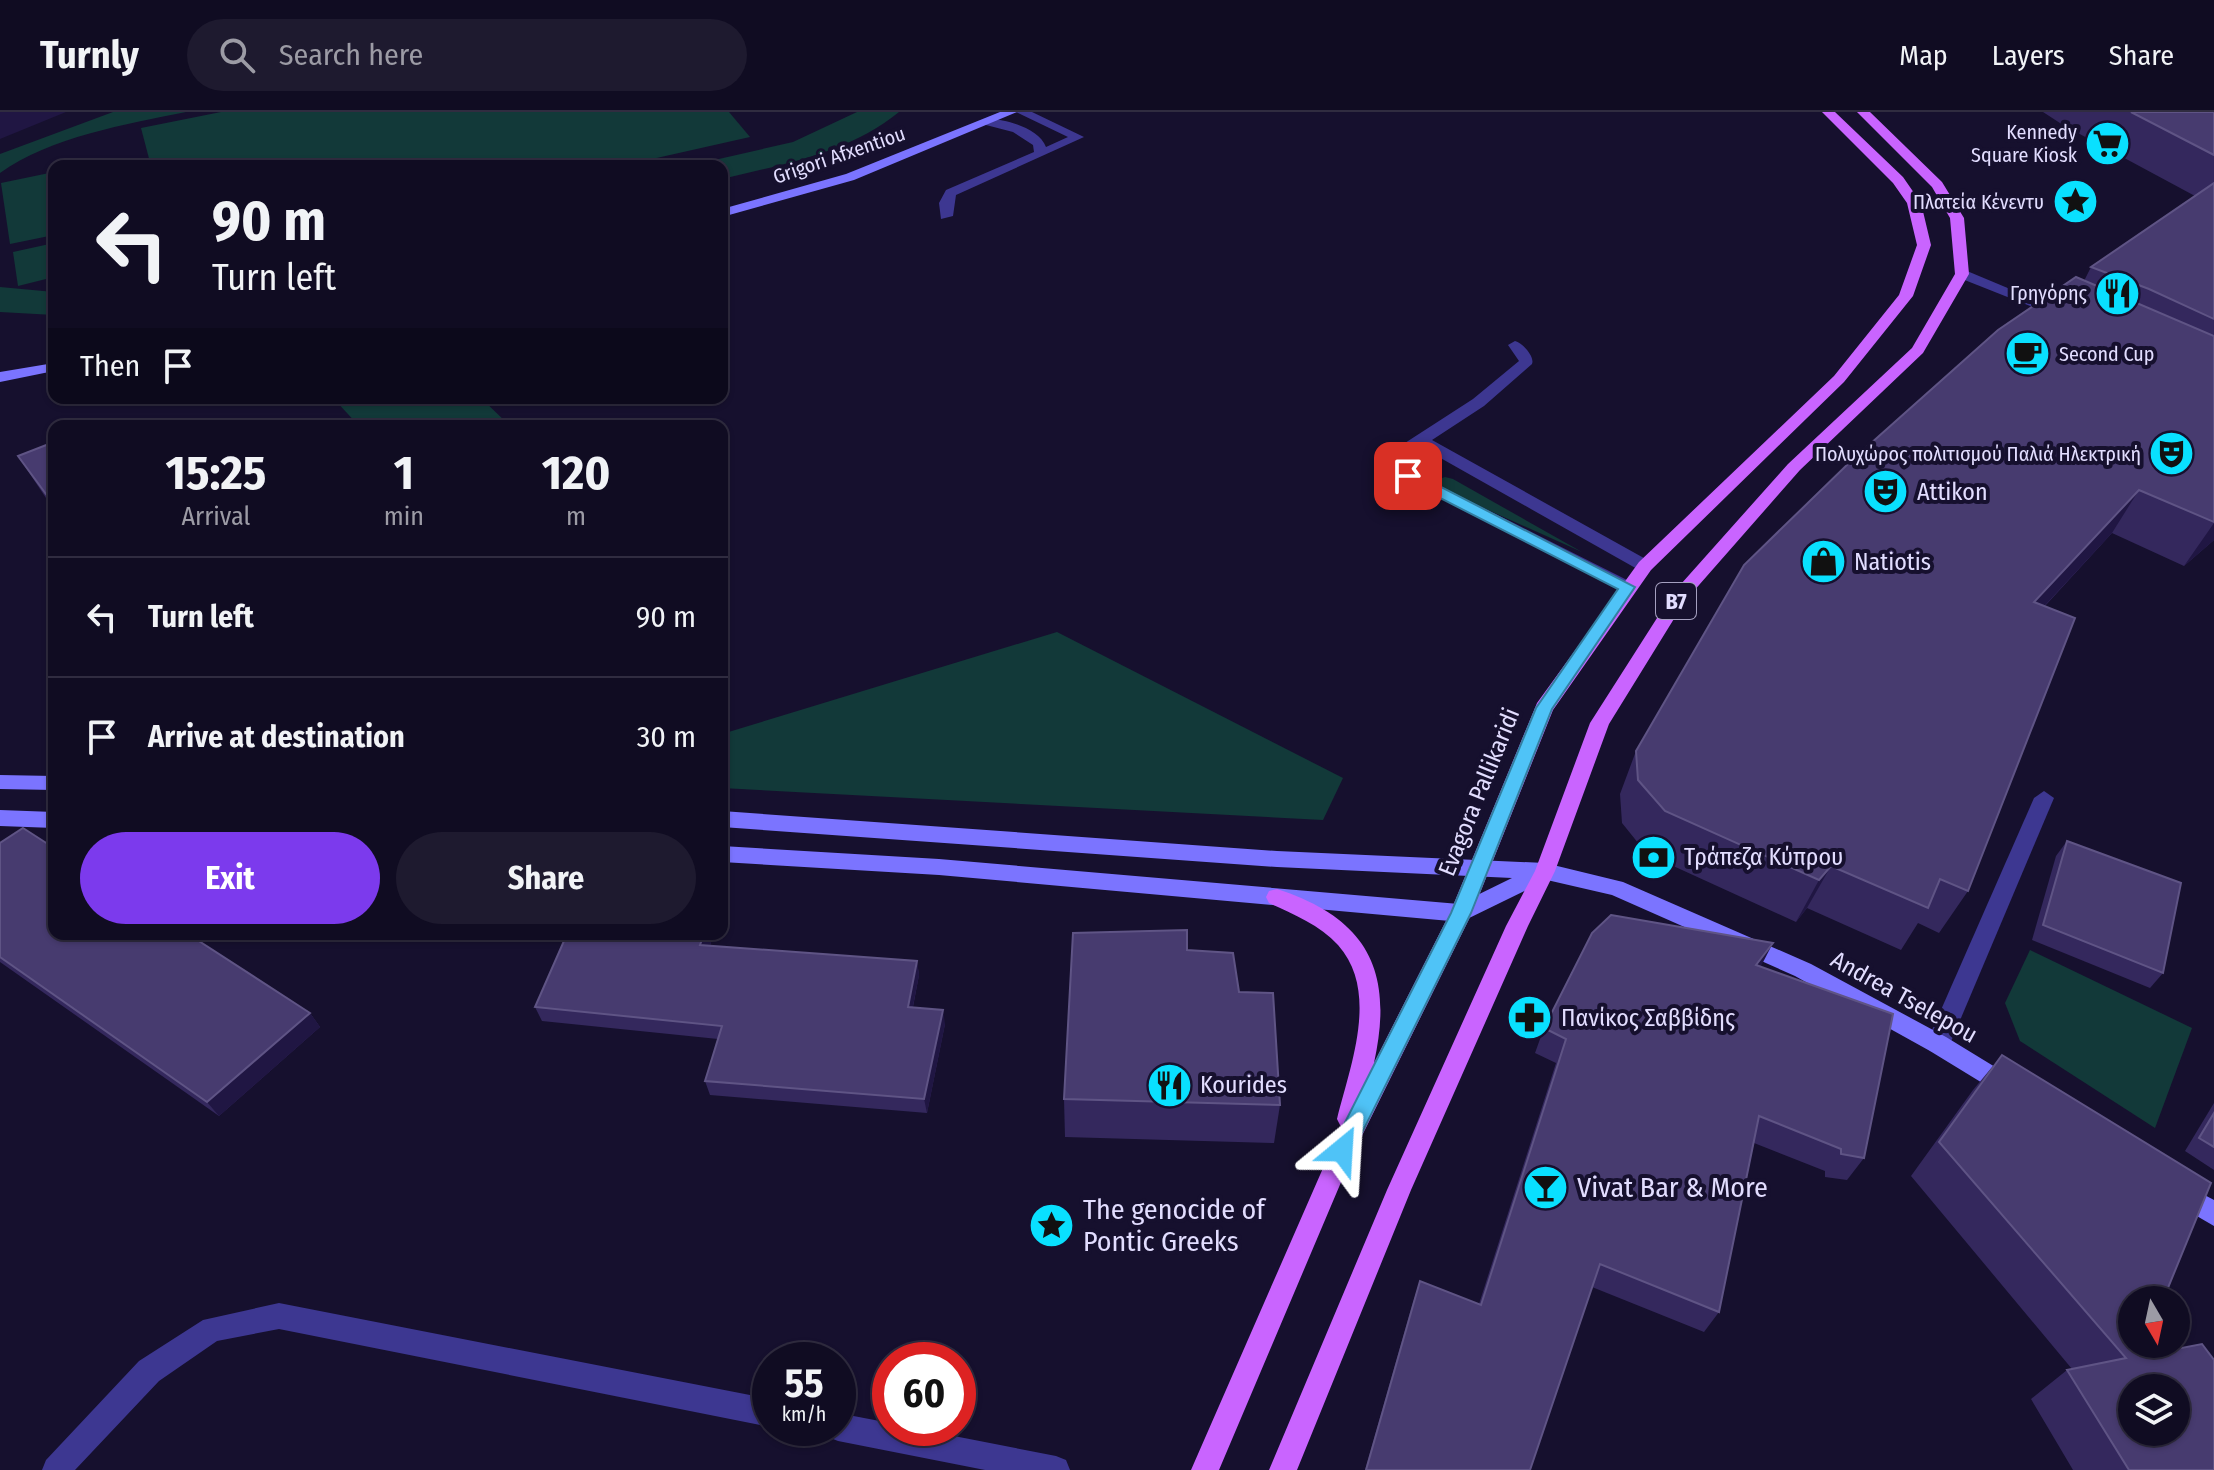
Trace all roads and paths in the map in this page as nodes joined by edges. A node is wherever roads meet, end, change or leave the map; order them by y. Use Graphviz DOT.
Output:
graph roads {
  1 [pos="1011,112"];
  2 [pos="1022,112"];
  3 [pos="1828,112"];
  4 [pos="1863,112"];
  5 [pos="990,122"];
  6 [pos="1040,152"];
  7 [pos="728,211"];
  8 [pos="946,216"];
  9 [pos="1962,274"];
  10 [pos="2077,319"];
  11 [pos="1515,345"];
  12 [pos="48,368"];
  13 [pos="0,377"];
  14 [pos="1421,441"];
  15 [pos="1645,566"];
  16 [pos="1627,587"];
  17 [pos="0,782"];
  18 [pos="48,783"];
  19 [pos="2044,798"];
  20 [pos="0,818"];
  21 [pos="728,819"];
  22 [pos="48,820"];
  23 [pos="728,854"];
  24 [pos="1477,866"];
  25 [pos="1545,871"];
  26 [pos="1277,897"];
  27 [pos="1461,913"];
  28 [pos="1938,1044"];
  29 [pos="2030,1101"];
  30 [pos="1342,1150"];
  31 [pos="2162,1182"];
  32 [pos="2214,1214"];
  33 [pos="752,1409"];
  34 [pos="856,1431"];
  35 [pos="56,1470"];
  36 [pos="1056,1470"];
  37 [pos="1205,1470"];
  38 [pos="1283,1470"];
  1 -- 5 [label="street, Grigori Afxentiou"];
  2 -- 6 [label="street"];
  3 -- 15 [label="main road, Evagora Pallikaridi / B7"];
  4 -- 9 [label="main road"];
  5 -- 6 [label="street"];
  5 -- 7 [label="street, Grigori Afxentiou"];
  6 -- 8 [label="street"];
  9 -- 10 [label="street"];
  9 -- 25 [label="main road, B7"];
  11 -- 14 [label="street"];
  12 -- 13 [label="street"];
  14 -- 15 [label="street"];
  14 -- 16 [label="street"];
  15 -- 16 [label="main road, Evagora Pallikaridi / B7"];
  16 -- 24 [label="main road, Evagora Pallikaridi / B7"];
  17 -- 18 [label="street"];
  19 -- 28 [label="street"];
  20 -- 22 [label="street"];
  21 -- 24 [label="street, Andrea Tselepou"];
  23 -- 26 [label="street"];
  24 -- 25 [label="street, Andrea Tselepou"];
  24 -- 27 [label="main road, Evagora Pallikaridi / B7"];
  25 -- 27 [label="street"];
  25 -- 28 [label="street, Andrea Tselepou"];
  25 -- 38 [label="main road, B7"];
  26 -- 27 [label="street"];
  26 -- 30 [label="main road"];
  27 -- 30 [label="main road, Evagora Pallikaridi / B7"];
  28 -- 29 [label="street, Andrea Tselepou"];
  30 -- 37 [label="main road, Evagora Pallikaridi / B7"];
  31 -- 32 [label="street"];
  33 -- 35 [label="street"];
  34 -- 36 [label="street"];
}
